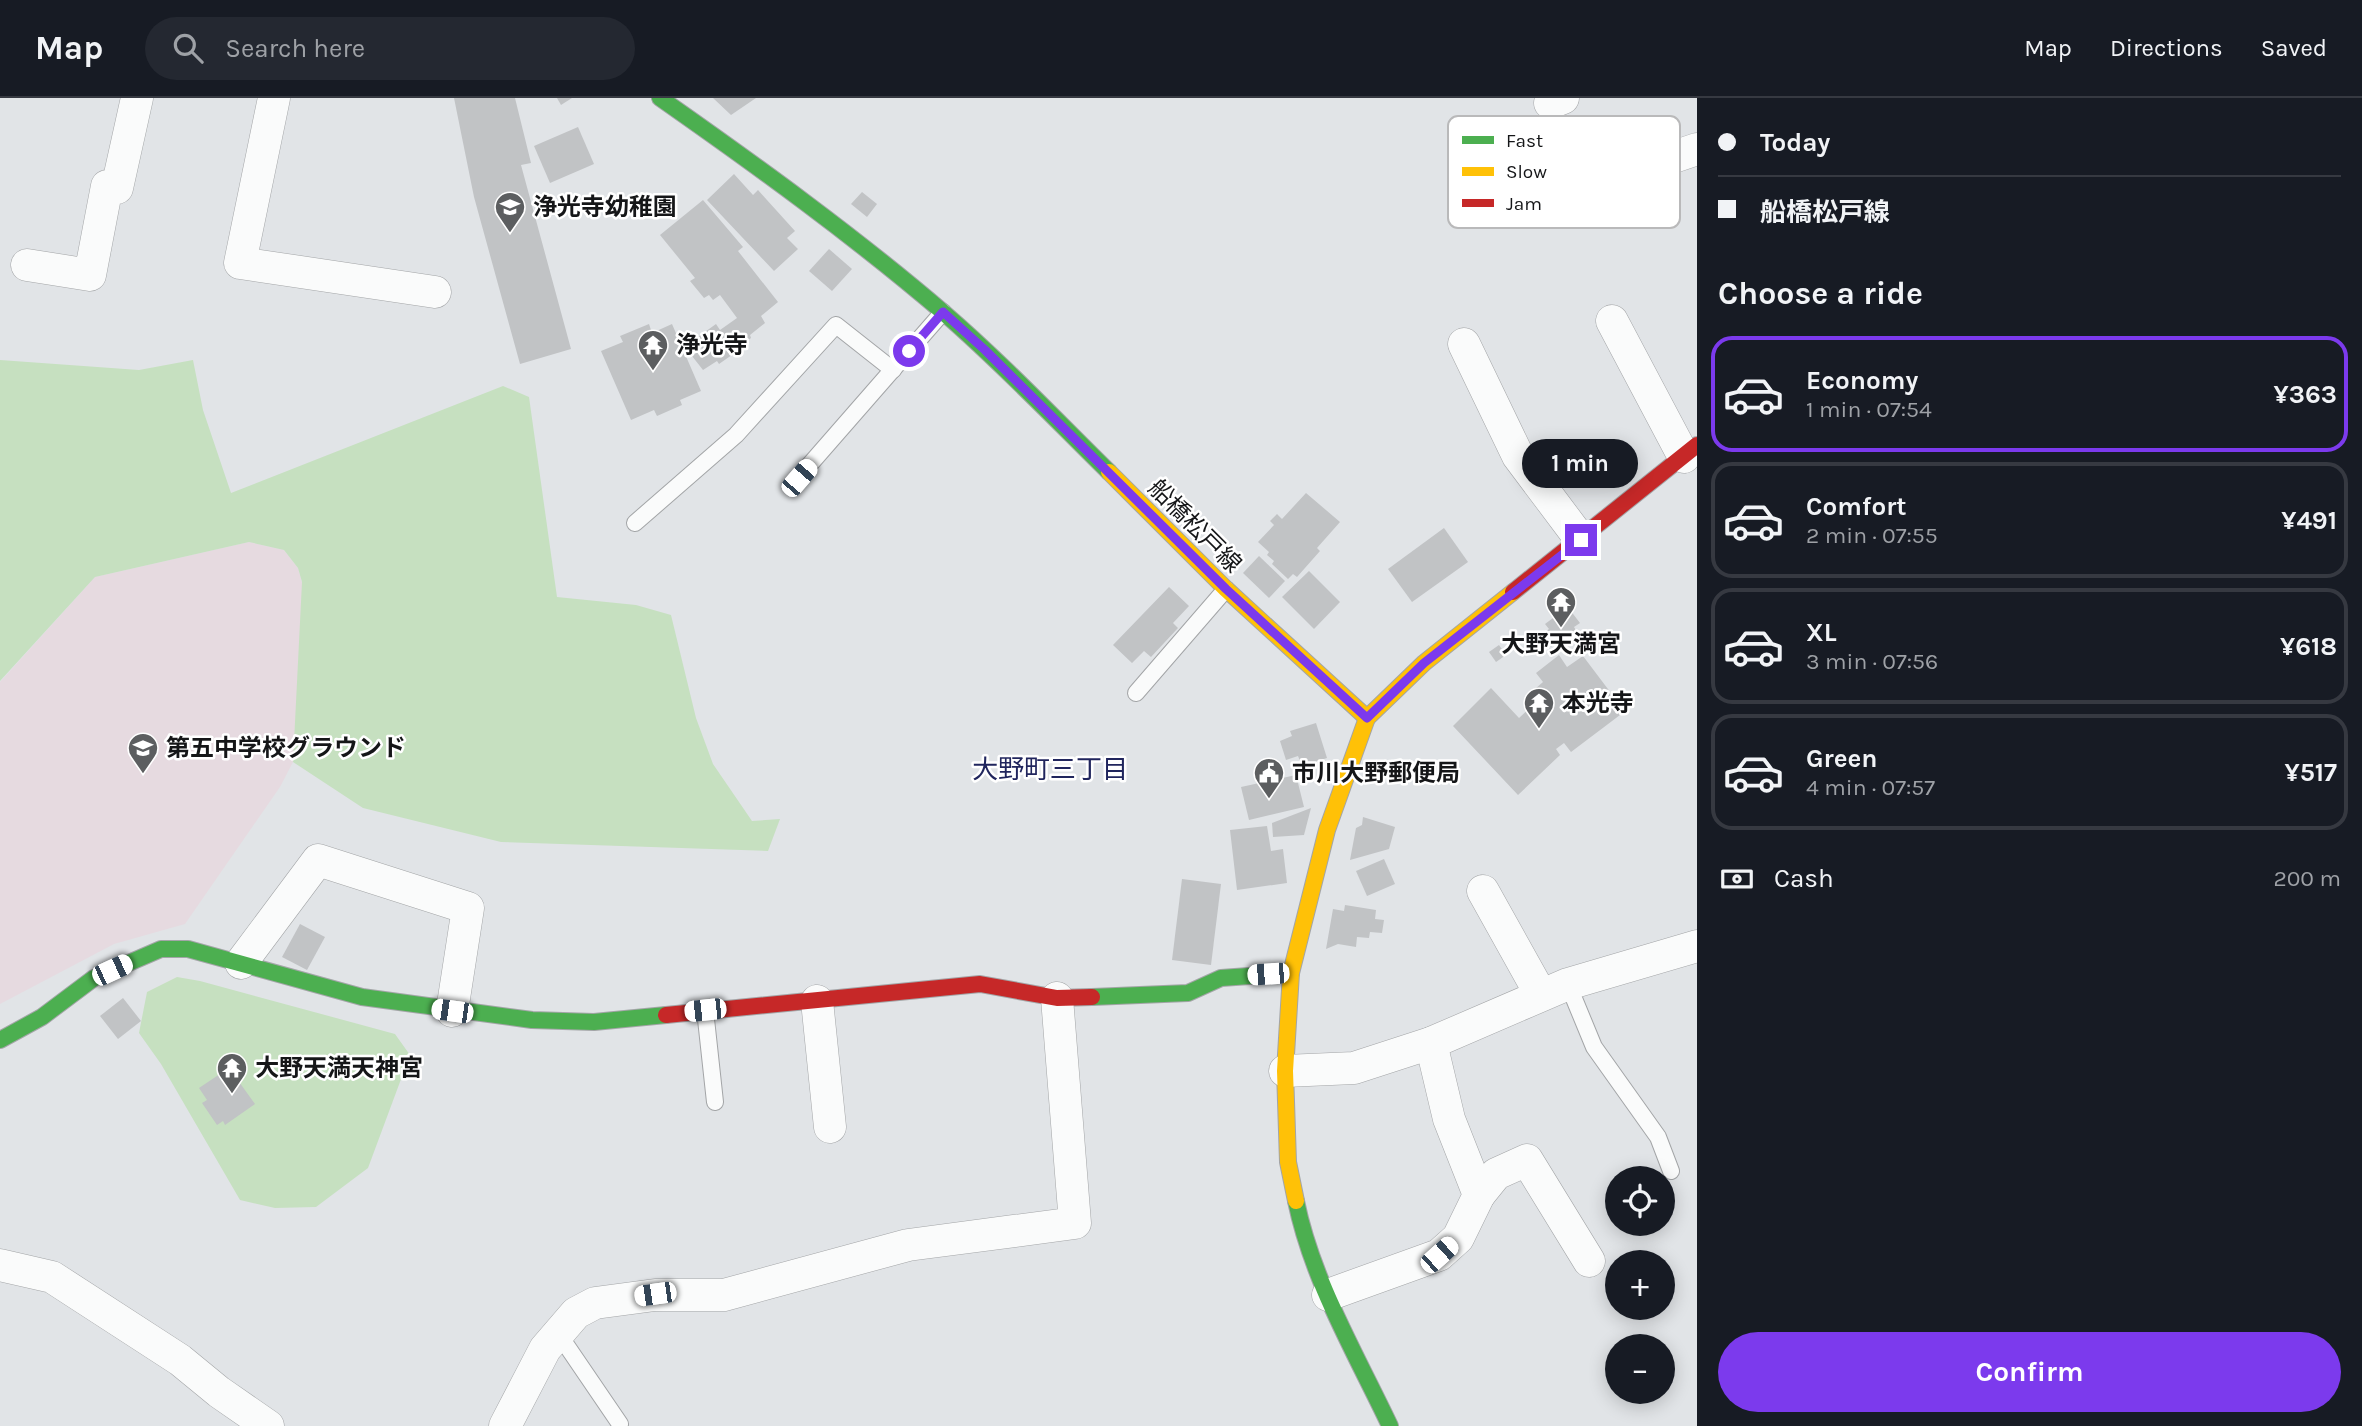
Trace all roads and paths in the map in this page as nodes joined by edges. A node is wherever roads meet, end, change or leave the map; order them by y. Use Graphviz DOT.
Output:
graph roads {
  1 [pos="136,98"];
  2 [pos="274,98"];
  3 [pos="660,98"];
  4 [pos="1697,149"];
  5 [pos="1680,155"];
  6 [pos="27,265"];
  7 [pos="435,292"];
  8 [pos="943,312"];
  9 [pos="1612,321"];
  10 [pos="1464,344"];
  11 [pos="893,370"];
  12 [pos="1691,451"];
  13 [pos="799,478"];
  14 [pos="635,523"];
  15 [pos="1581,540"];
  16 [pos="1226,589"];
  17 [pos="1136,693"];
  18 [pos="1367,718"];
  19 [pos="1483,891"];
  20 [pos="1697,946"];
  21 [pos="241,963"];
  22 [pos="1291,973"];
  23 [pos="1554,989"];
  24 [pos="1057,998"];
  25 [pos="817,1001"];
  26 [pos="705,1010"];
  27 [pos="452,1011"];
  28 [pos="0,1040"];
  29 [pos="1431,1043"];
  30 [pos="1285,1071"];
  31 [pos="715,1102"];
  32 [pos="830,1127"];
  33 [pos="1669,1166"];
  34 [pos="1479,1195"];
  35 [pos="1589,1261"];
  36 [pos="0,1265"];
  37 [pos="1328,1295"];
  38 [pos="558,1333"];
  39 [pos="620,1424"];
  40 [pos="268,1426"];
  41 [pos="505,1426"];
  42 [pos="1390,1426"];
  1 -- 6 [label="street"];
  2 -- 7 [label="street"];
  3 -- 8 [label="street, 船橋松戸線"];
  4 -- 5 [label="street"];
  8 -- 11 [label="lane"];
  8 -- 16 [label="street, 船橋松戸線"];
  9 -- 12 [label="street"];
  10 -- 15 [label="street"];
  11 -- 13 [label="lane"];
  11 -- 14 [label="lane"];
  12 -- 15 [label="street"];
  15 -- 18 [label="street"];
  16 -- 17 [label="lane"];
  16 -- 18 [label="street, 船橋松戸線"];
  18 -- 22 [label="street"];
  19 -- 23 [label="street"];
  20 -- 23 [label="street"];
  21 -- 27 [label="street"];
  21 -- 27 [label="street"];
  21 -- 28 [label="street"];
  22 -- 24 [label="street"];
  22 -- 30 [label="street"];
  23 -- 29 [label="street"];
  23 -- 33 [label="lane"];
  24 -- 25 [label="street"];
  24 -- 38 [label="street"];
  25 -- 26 [label="street"];
  25 -- 32 [label="street"];
  26 -- 27 [label="street"];
  26 -- 31 [label="lane"];
  29 -- 30 [label="street"];
  29 -- 34 [label="street"];
  30 -- 37 [label="street"];
  34 -- 35 [label="street"];
  34 -- 37 [label="street"];
  36 -- 40 [label="street"];
  37 -- 42 [label="street"];
  38 -- 39 [label="lane"];
  38 -- 41 [label="street"];
}
